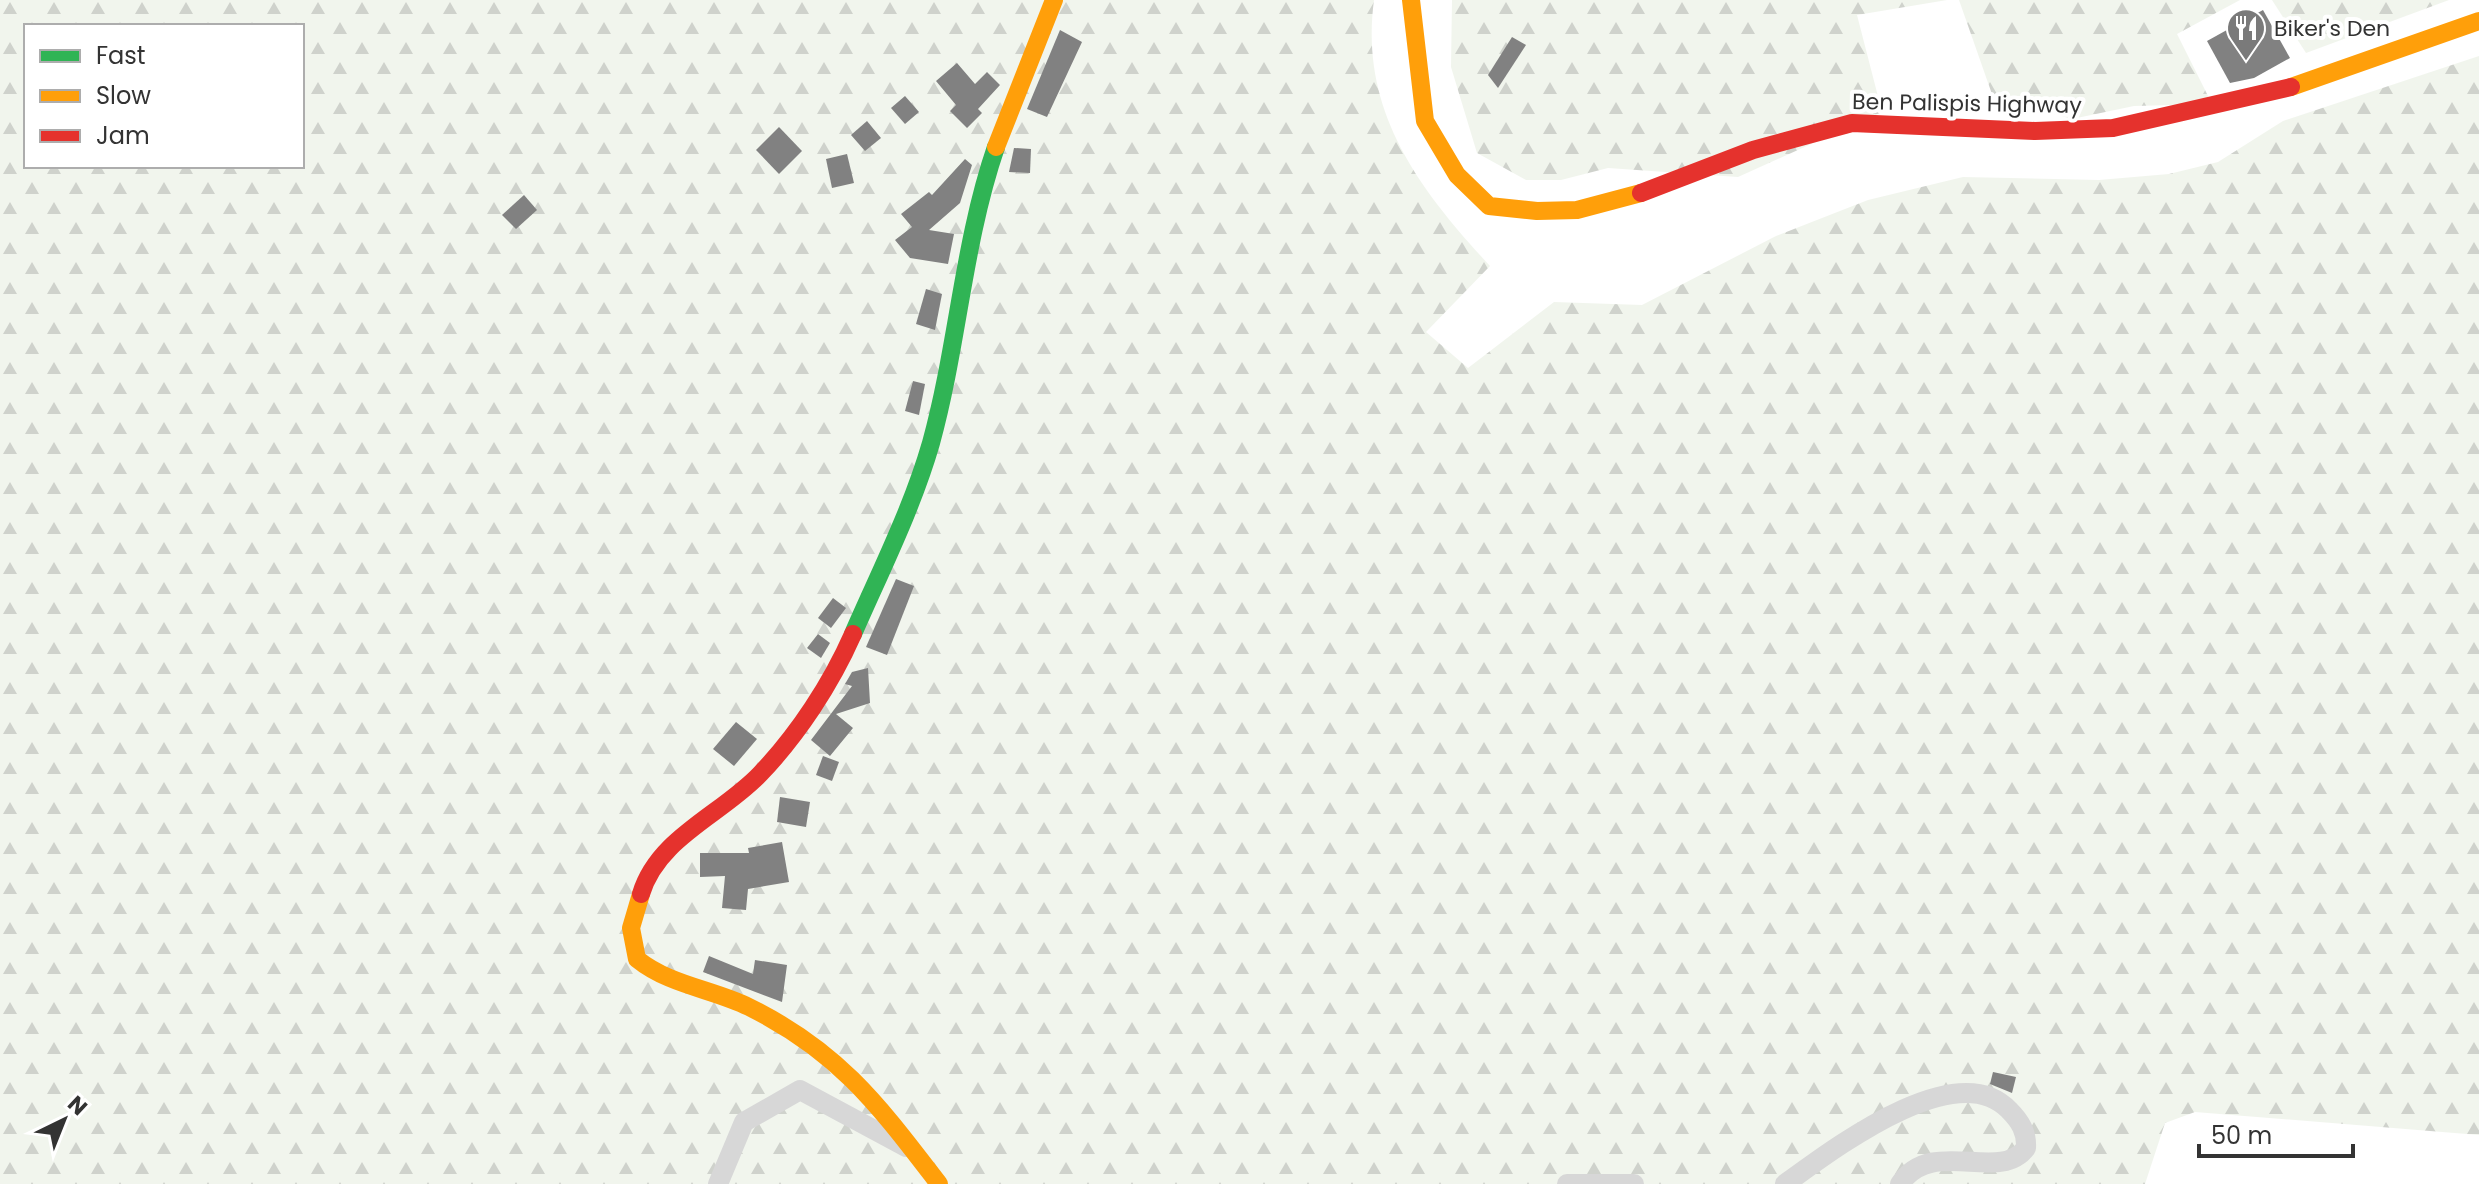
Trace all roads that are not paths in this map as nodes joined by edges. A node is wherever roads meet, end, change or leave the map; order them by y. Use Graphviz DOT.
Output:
graph roads {
  1 [pos="1054,0"];
  2 [pos="1411,0"];
  3 [pos="2479,21"];
  4 [pos="913,1151"];
  5 [pos="718,1184"];
  6 [pos="939,1184"];
  7 [pos="1567,1184"];
  8 [pos="1634,1184"];
  9 [pos="1785,1184"];
  10 [pos="1900,1184"];
  1 -- 4 [label="street"];
  2 -- 3 [label="street, Ben Palispis Highway"];
  4 -- 5 [label="street"];
  4 -- 6 [label="street"];
  7 -- 8 [label="street"];
  9 -- 10 [label="street"];
}
